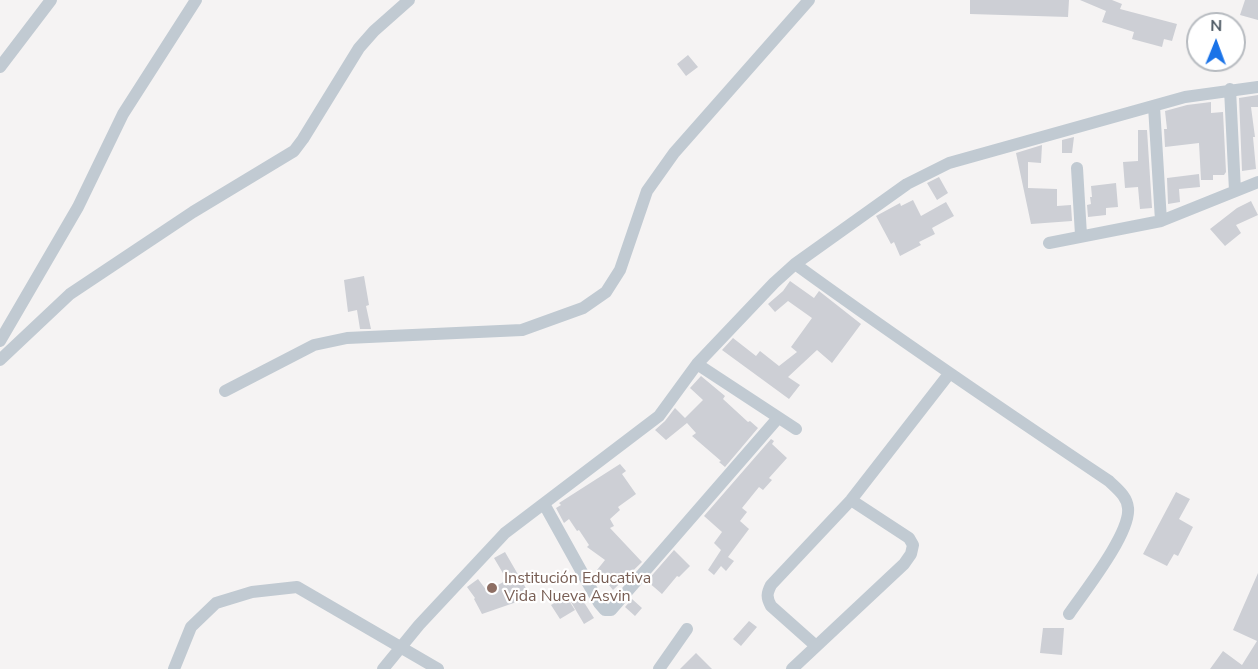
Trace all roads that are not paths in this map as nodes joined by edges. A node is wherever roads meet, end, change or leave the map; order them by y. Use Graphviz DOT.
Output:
graph roads {
  1 [pos="51,0"];
  2 [pos="196,0"];
  3 [pos="409,0"];
  4 [pos="809,0"];
  5 [pos="0,67"];
  6 [pos="1258,87"];
  7 [pos="1230,89"];
  8 [pos="1154,106"];
  9 [pos="1077,168"];
  10 [pos="1258,182"];
  11 [pos="1234,191"];
  12 [pos="1161,221"];
  13 [pos="1081,235"];
  14 [pos="1049,243"];
  15 [pos="795,264"];
  16 [pos="0,340"];
  17 [pos="0,360"];
  18 [pos="697,364"];
  19 [pos="949,374"];
  20 [pos="225,391"];
  21 [pos="778,418"];
  22 [pos="796,429"];
  23 [pos="851,500"];
  24 [pos="544,504"];
  25 [pos="1069,614"];
  26 [pos="687,629"];
  27 [pos="816,646"];
  28 [pos="403,648"];
  29 [pos="174,669"];
  30 [pos="383,669"];
  31 [pos="438,669"];
  32 [pos="659,669"];
  33 [pos="792,669"];
  1 -- 5 [label="street"];
  2 -- 16 [label="street"];
  3 -- 17 [label="street"];
  4 -- 20 [label="street"];
  6 -- 7 [label="street"];
  7 -- 8 [label="street"];
  7 -- 11 [label="street"];
  8 -- 12 [label="street"];
  8 -- 15 [label="street"];
  9 -- 13 [label="street"];
  10 -- 11 [label="street"];
  11 -- 12 [label="street"];
  12 -- 13 [label="street"];
  13 -- 14 [label="street"];
  15 -- 18 [label="street"];
  15 -- 19 [label="street"];
  18 -- 21 [label="street"];
  18 -- 24 [label="street"];
  19 -- 23 [label="street"];
  19 -- 25 [label="street"];
  21 -- 22 [label="street"];
  21 -- 24 [label="street"];
  23 -- 27 [label="street"];
  23 -- 27 [label="street"];
  24 -- 28 [label="street"];
  26 -- 32 [label="street"];
  27 -- 33 [label="street"];
  28 -- 29 [label="street"];
  28 -- 30 [label="street"];
  28 -- 31 [label="street"];
}
